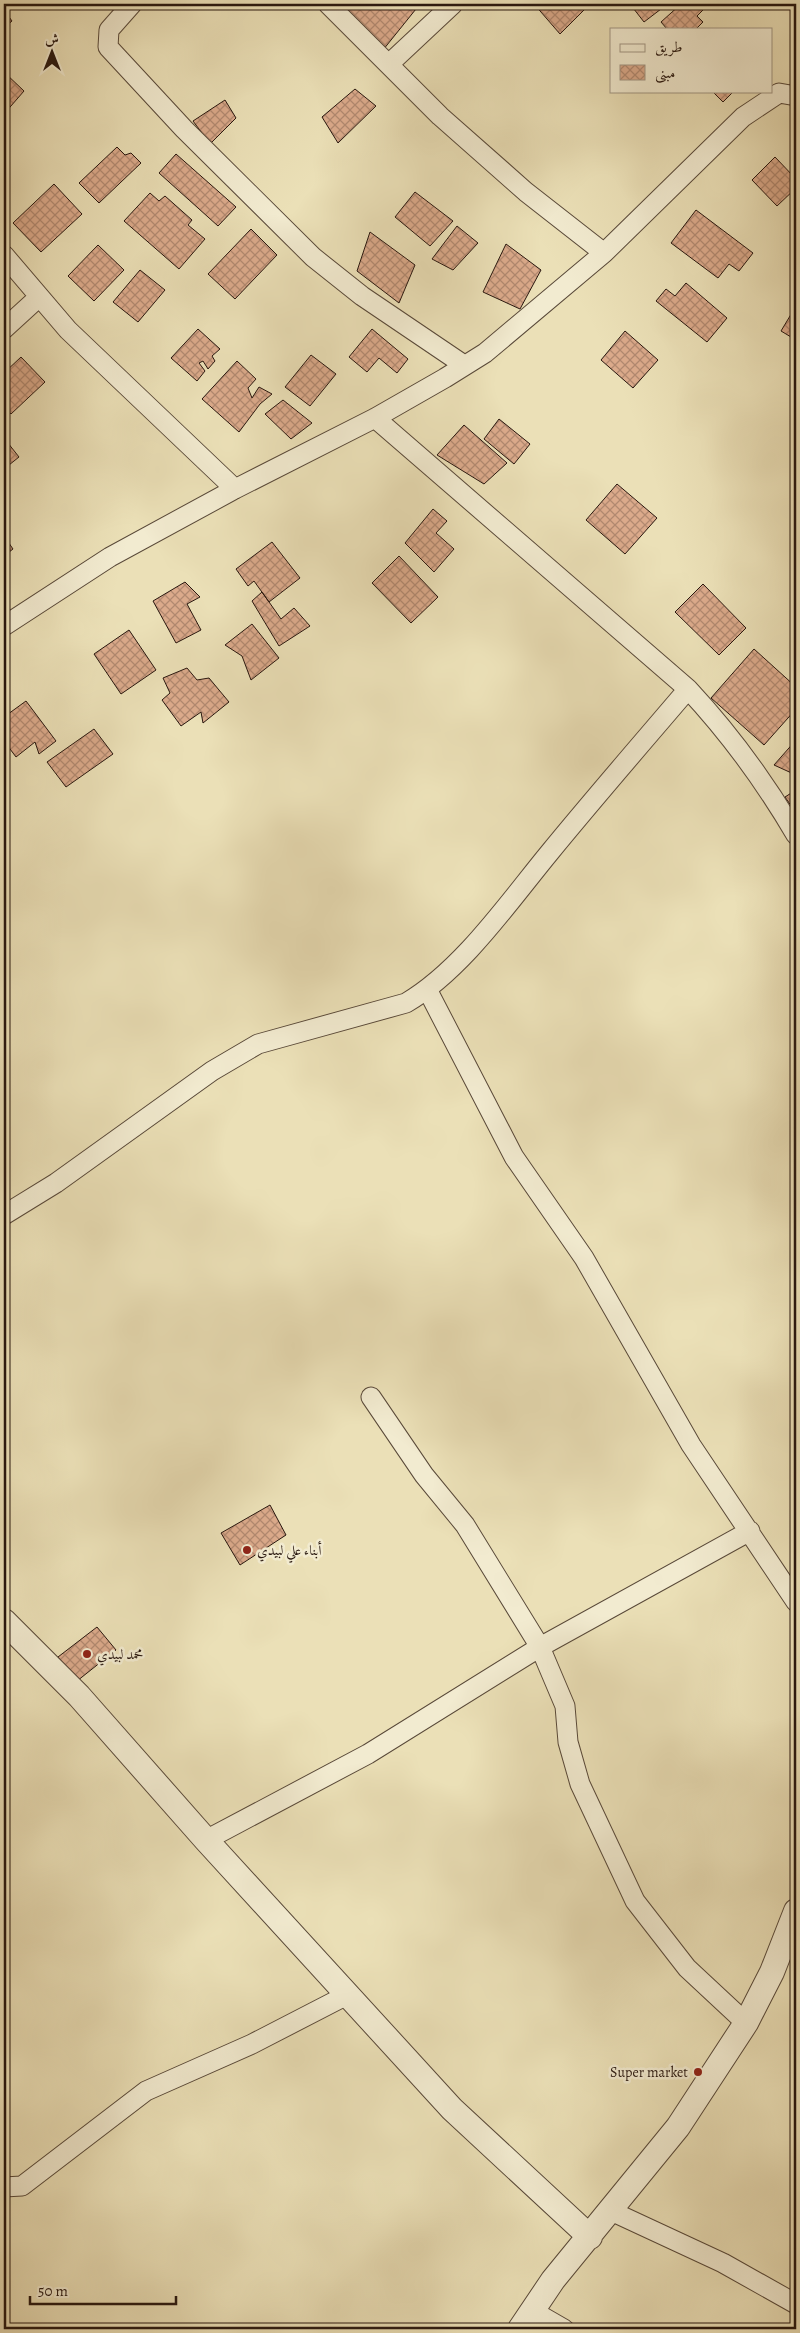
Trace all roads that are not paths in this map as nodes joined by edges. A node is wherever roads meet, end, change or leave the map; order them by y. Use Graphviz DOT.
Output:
graph roads {
  1 [pos="132,4"];
  2 [pos="328,4"];
  3 [pos="453,4"];
  4 [pos="389,64"];
  5 [pos="796,96"];
  6 [pos="604,253"];
  7 [pos="4,255"];
  8 [pos="39,297"];
  9 [pos="4,329"];
  10 [pos="464,365"];
  11 [pos="375,418"];
  12 [pos="235,489"];
  13 [pos="4,626"];
  14 [pos="688,689"];
  15 [pos="796,835"];
  16 [pos="428,991"];
  17 [pos="4,1215"];
  18 [pos="371,1398"];
  19 [pos="750,1531"];
  20 [pos="796,1602"];
  21 [pos="4,1621"];
  22 [pos="540,1647"];
  23 [pos="206,1840"];
  24 [pos="796,1911"];
  25 [pos="347,1995"];
  26 [pos="746,2023"];
  27 [pos="4,2187"];
  28 [pos="611,2211"];
  29 [pos="590,2237"];
  30 [pos="796,2304"];
  31 [pos="525,2320"];
  32 [pos="564,2329"];
  1 -- 10 [label="street"];
  2 -- 4 [label="street"];
  3 -- 4 [label="street"];
  4 -- 6 [label="street"];
  5 -- 6 [label="street"];
  6 -- 10 [label="street"];
  7 -- 8 [label="street"];
  8 -- 9 [label="street"];
  8 -- 12 [label="street"];
  10 -- 11 [label="street"];
  11 -- 12 [label="street"];
  11 -- 14 [label="street"];
  12 -- 13 [label="street"];
  14 -- 15 [label="street"];
  14 -- 16 [label="street"];
  16 -- 17 [label="street"];
  16 -- 19 [label="street"];
  18 -- 22 [label="street"];
  19 -- 20 [label="street"];
  19 -- 22 [label="street"];
  21 -- 23 [label="street"];
  22 -- 23 [label="street"];
  22 -- 26 [label="street"];
  23 -- 25 [label="street"];
  24 -- 26 [label="street"];
  25 -- 27 [label="street"];
  25 -- 29 [label="street"];
  26 -- 28 [label="street"];
  28 -- 29 [label="street"];
  28 -- 30 [label="street"];
  29 -- 31 [label="street"];
  31 -- 32 [label="street"];
}
